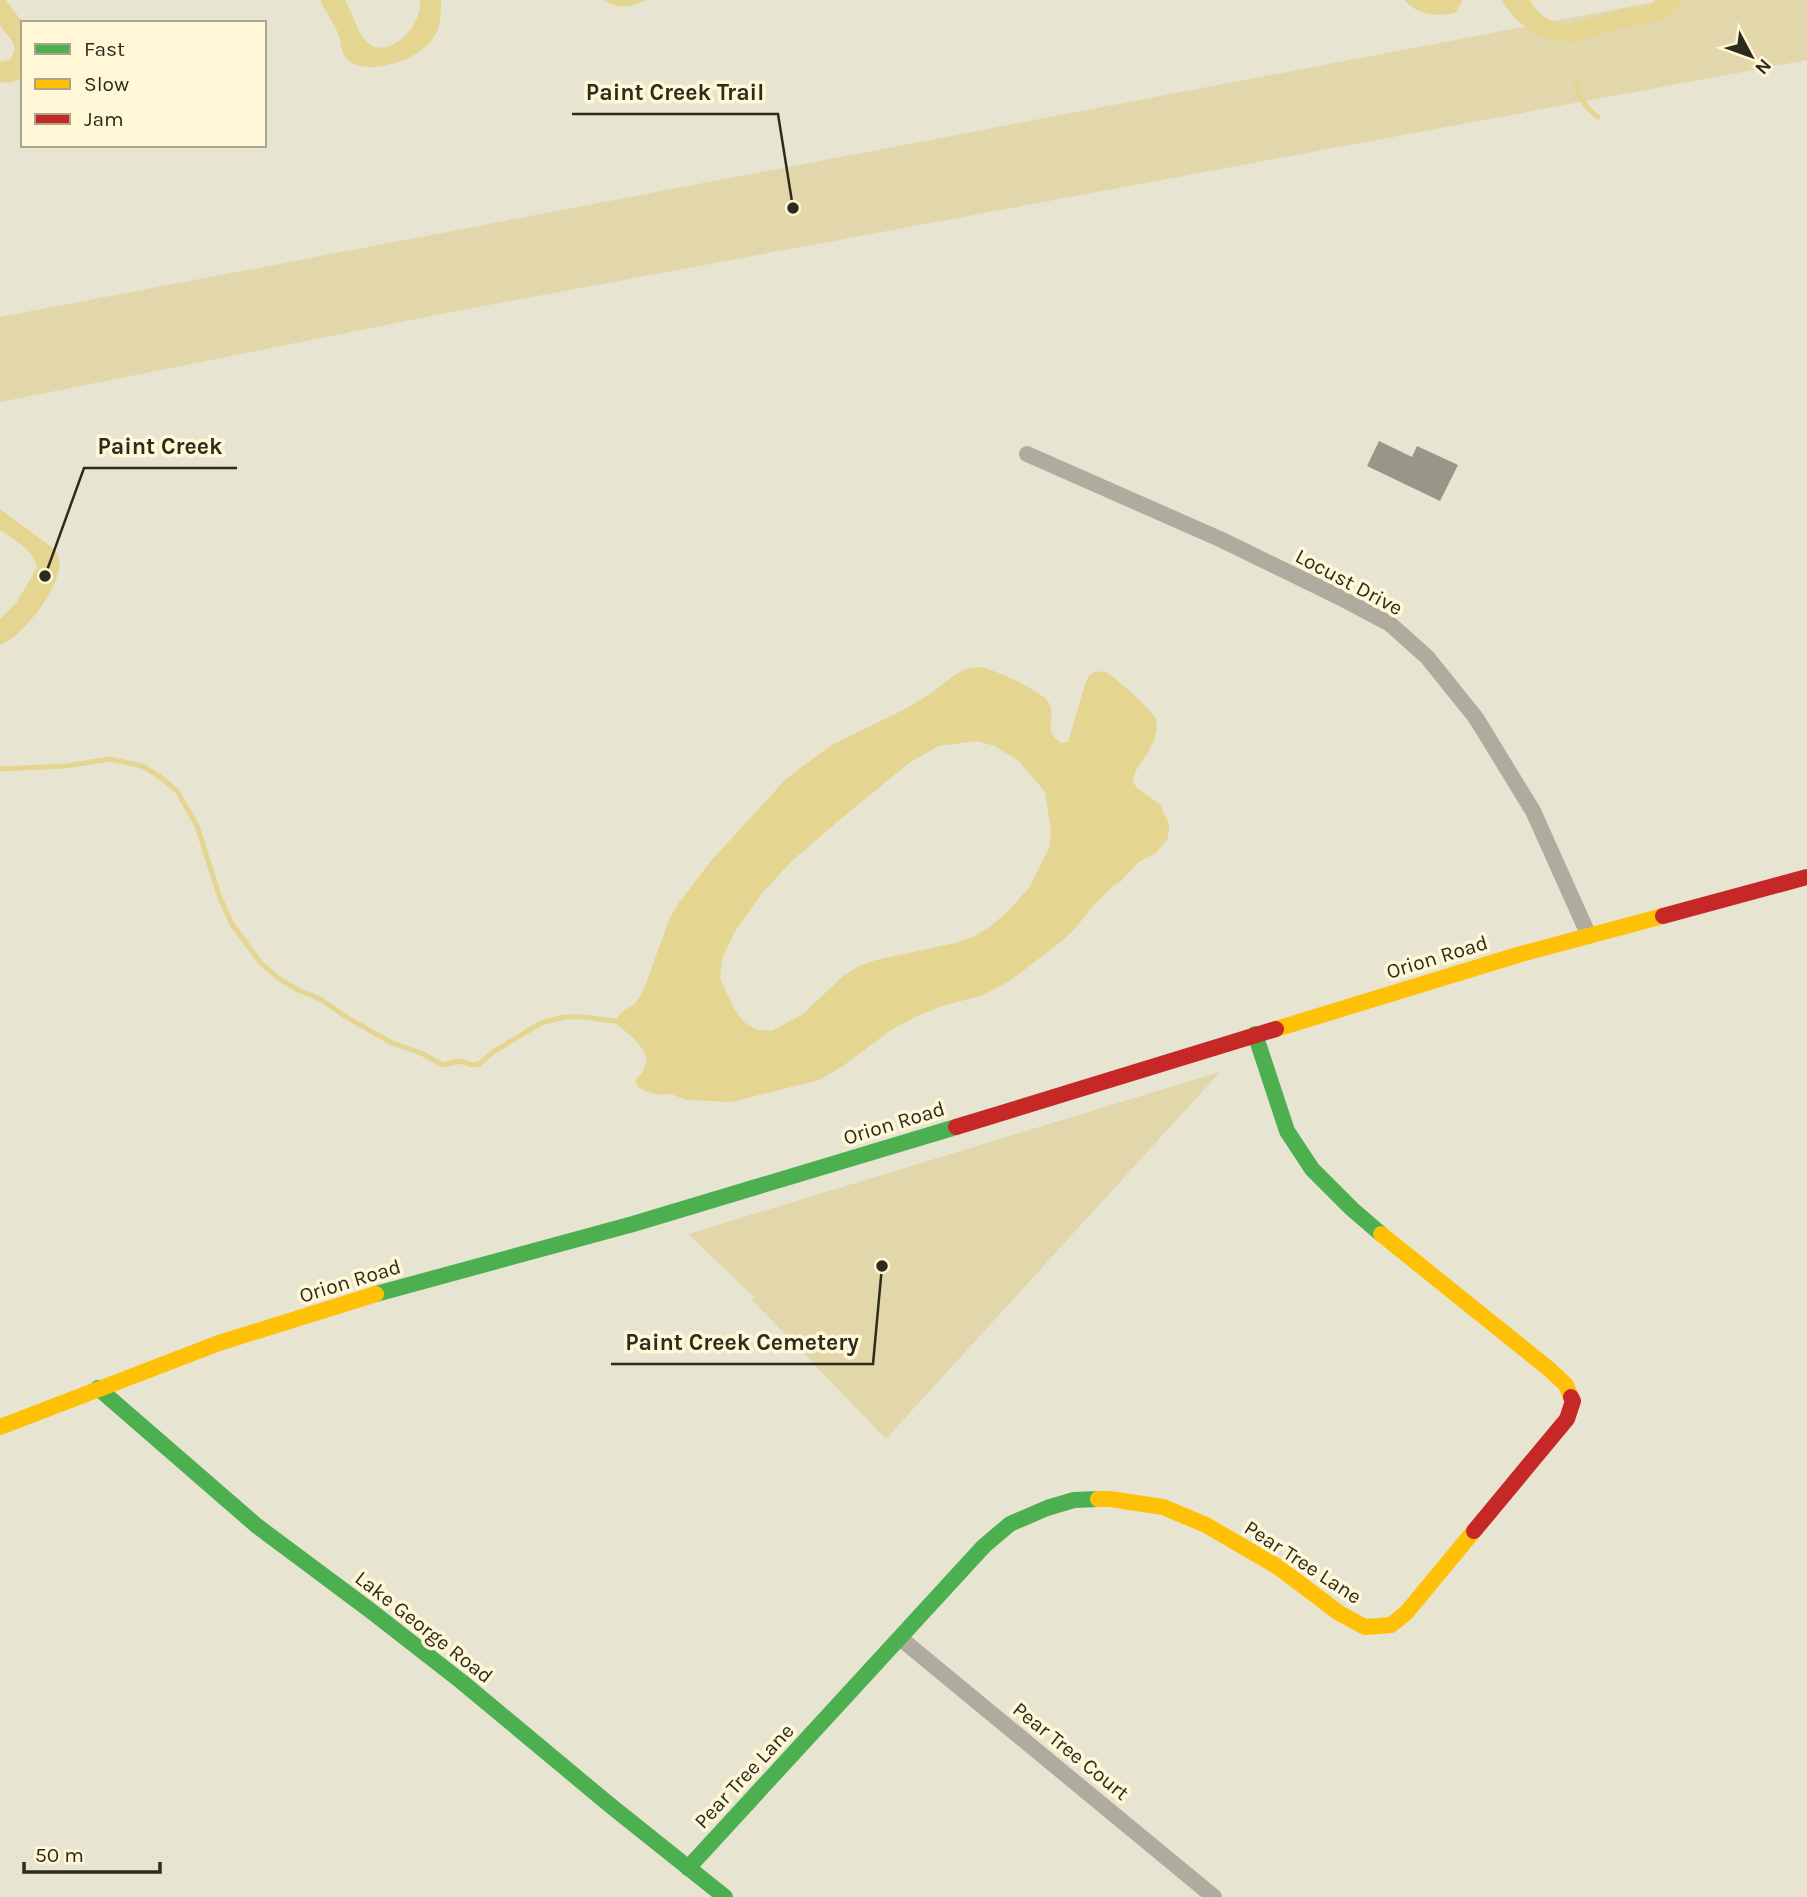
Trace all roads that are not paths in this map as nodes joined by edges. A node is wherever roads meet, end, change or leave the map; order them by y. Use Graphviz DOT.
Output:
graph roads {
  1 [pos="1027,454"];
  2 [pos="1807,877"];
  3 [pos="1588,936"];
  4 [pos="1255,1034"];
  5 [pos="98,1388"];
  6 [pos="0,1427"];
  7 [pos="900,1638"];
  8 [pos="688,1868"];
  9 [pos="725,1897"];
  10 [pos="1214,1897"];
  1 -- 3 [label="street, Locust Drive"];
  2 -- 3 [label="street, Orion Road"];
  3 -- 4 [label="street, Orion Road"];
  4 -- 5 [label="street, Orion Road"];
  4 -- 7 [label="street, Pear Tree Lane"];
  5 -- 6 [label="street, Orion Road"];
  5 -- 8 [label="street, Lake George Road"];
  7 -- 8 [label="street, Pear Tree Lane"];
  7 -- 10 [label="street, Pear Tree Court"];
  8 -- 9 [label="street, Lake George Road"];
}
